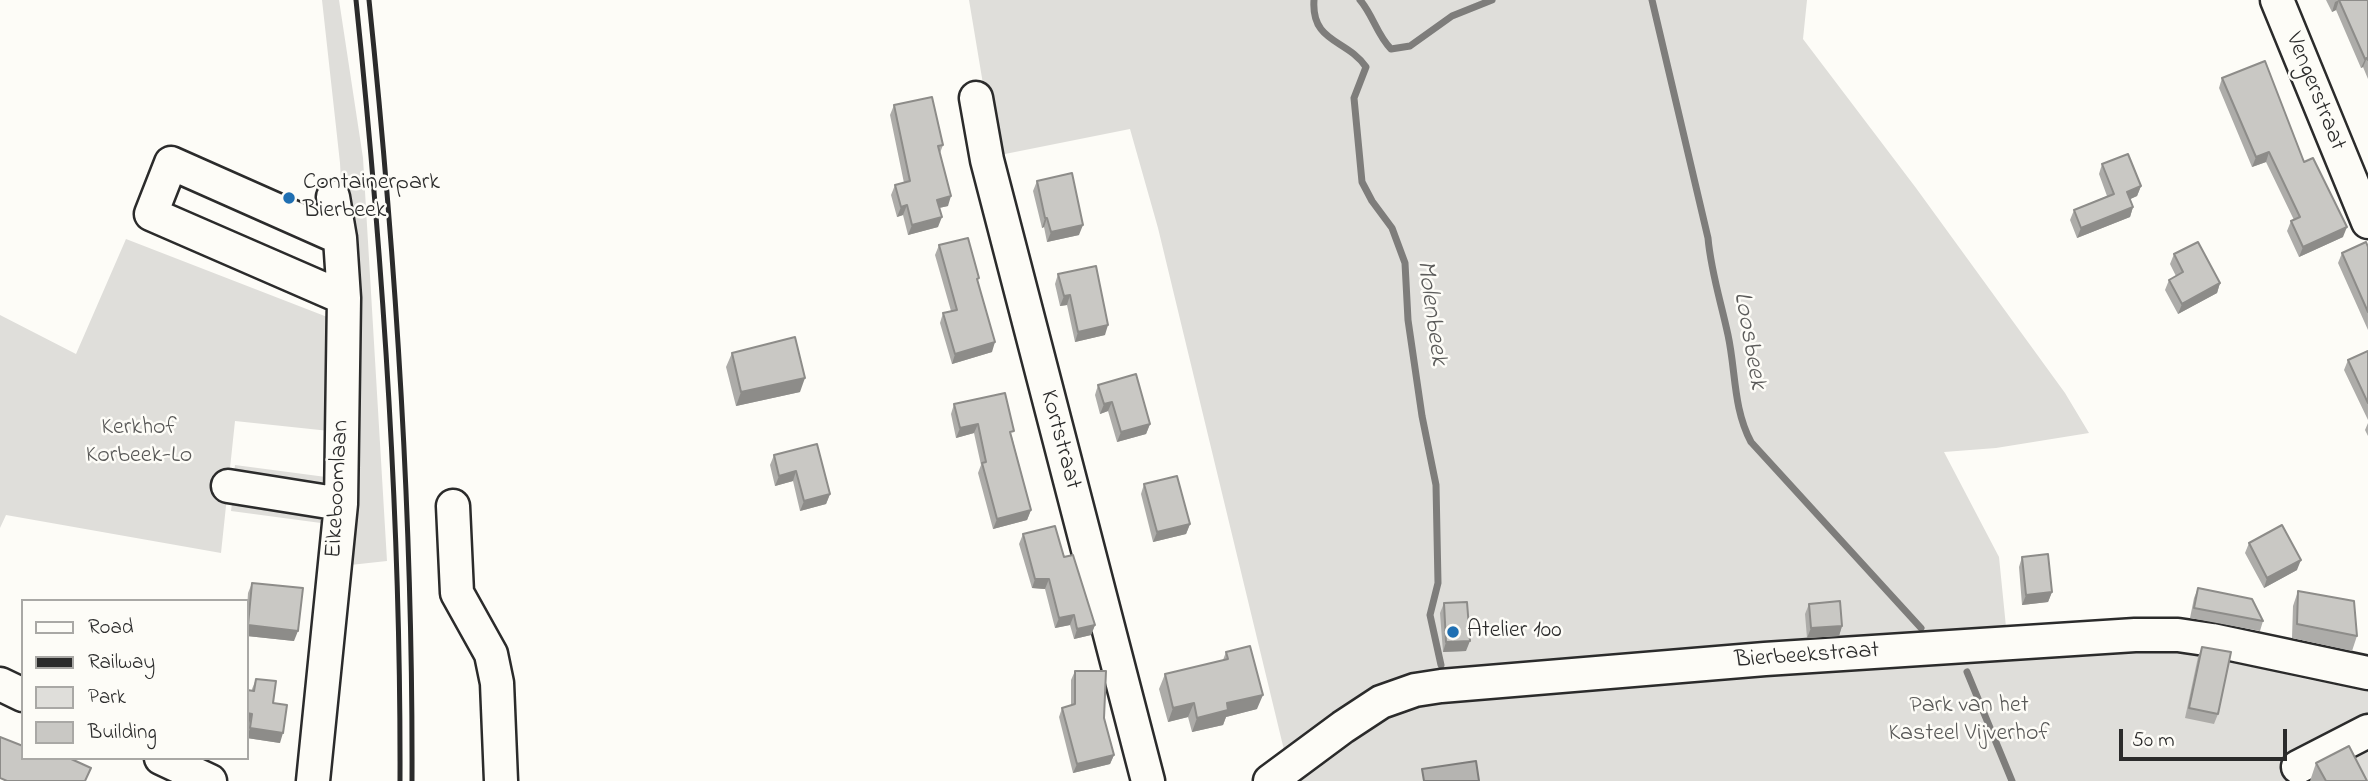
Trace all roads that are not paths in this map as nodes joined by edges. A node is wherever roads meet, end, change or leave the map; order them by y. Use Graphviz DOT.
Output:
graph roads {
  1 [pos="2277,0"];
  2 [pos="976,98"];
  3 [pos="333,197"];
  4 [pos="2368,222"];
  5 [pos="340,239"];
  6 [pos="344,298"];
  7 [pos="228,486"];
  8 [pos="341,504"];
  9 [pos="453,506"];
  10 [pos="2368,673"];
  11 [pos="0,684"];
  12 [pos="21,694"];
  13 [pos="2368,731"];
  14 [pos="165,760"];
  15 [pos="2298,767"];
  16 [pos="210,781"];
  17 [pos="313,781"];
  18 [pos="501,781"];
  19 [pos="1148,781"];
  20 [pos="1270,781"];
  1 -- 4 [label="street, Vengerstraat"];
  2 -- 19 [label="street, Kortstraat"];
  3 -- 5 [label="street, Eikeboomlaan"];
  5 -- 6 [label="street, Eikeboomlaan"];
  5 -- 6 [label="street"];
  6 -- 8 [label="street, Eikeboomlaan"];
  7 -- 8 [label="street"];
  8 -- 17 [label="street, Eikeboomlaan"];
  9 -- 18 [label="street"];
  10 -- 20 [label="street, Bierbeekstraat"];
  11 -- 12 [label="street"];
  13 -- 15 [label="street"];
  14 -- 16 [label="street"];
}
